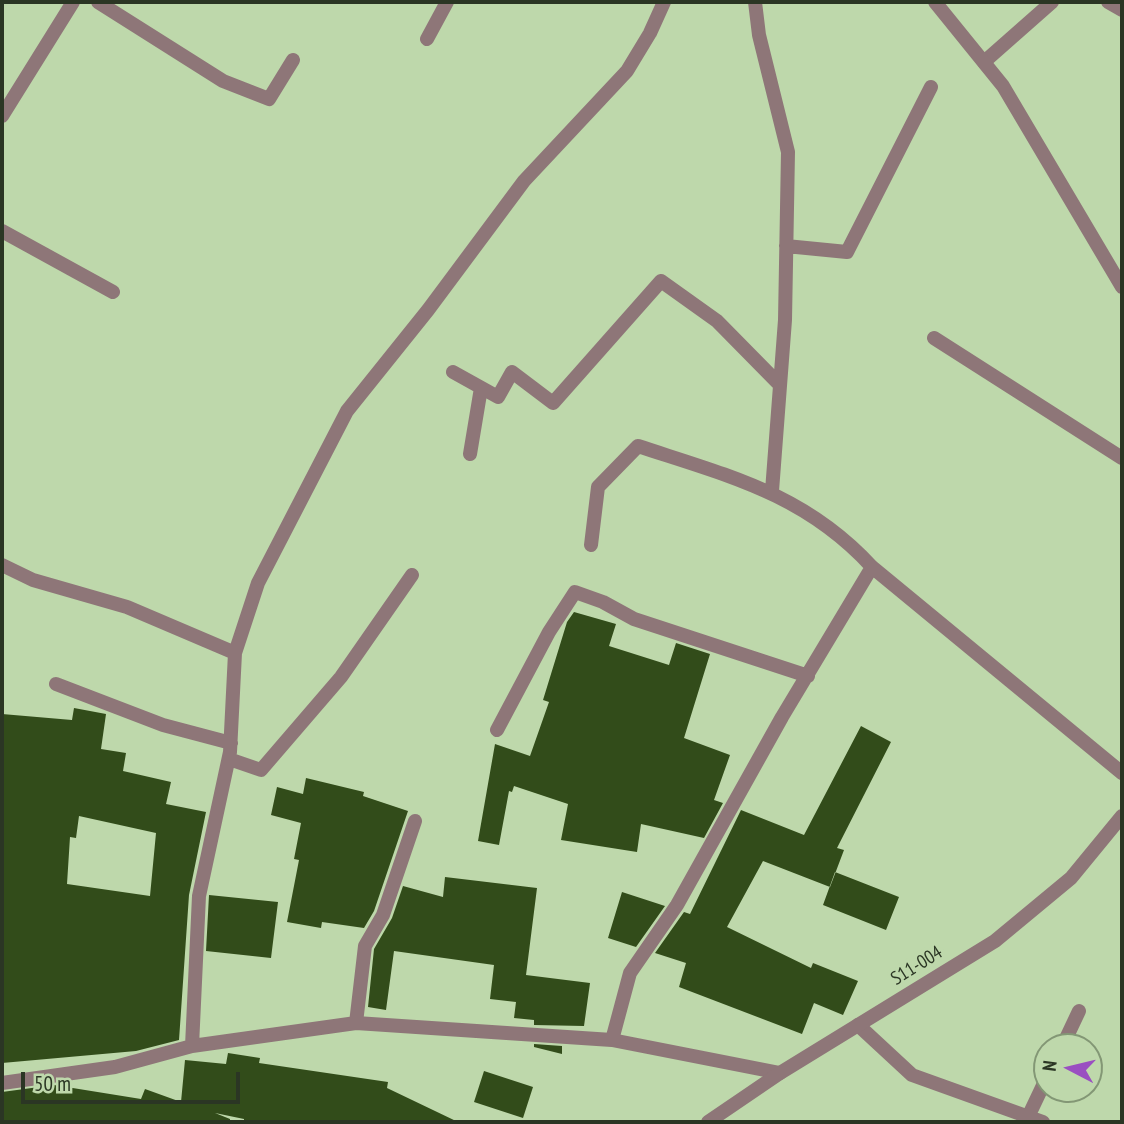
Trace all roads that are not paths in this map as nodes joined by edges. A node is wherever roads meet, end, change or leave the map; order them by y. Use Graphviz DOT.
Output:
graph roads {
  1 [pos="73,2"];
  2 [pos="98,2"];
  3 [pos="447,2"];
  4 [pos="664,2"];
  5 [pos="755,2"];
  6 [pos="935,2"];
  7 [pos="1052,2"];
  8 [pos="1108,2"];
  9 [pos="1122,10"];
  10 [pos="427,39"];
  11 [pos="293,60"];
  12 [pos="984,62"];
  13 [pos="931,87"];
  14 [pos="4,106"];
  15 [pos="2,231"];
  16 [pos="786,246"];
  17 [pos="1122,286"];
  18 [pos="113,292"];
  19 [pos="934,338"];
  20 [pos="453,372"];
  21 [pos="780,385"];
  22 [pos="481,388"];
  23 [pos="470,454"];
  24 [pos="1122,458"];
  25 [pos="772,491"];
  26 [pos="591,545"];
  27 [pos="2,565"];
  28 [pos="872,567"];
  29 [pos="412,575"];
  30 [pos="235,653"];
  31 [pos="808,676"];
  32 [pos="56,684"];
  33 [pos="497,730"];
  34 [pos="231,743"];
  35 [pos="229,759"];
  36 [pos="1122,773"];
  37 [pos="1120,820"];
  38 [pos="415,821"];
  39 [pos="1079,1011"];
  40 [pos="356,1023"];
  41 [pos="858,1025"];
  42 [pos="1069,1033"];
  43 [pos="612,1040"];
  44 [pos="192,1046"];
  45 [pos="780,1073"];
  46 [pos="2,1083"];
  47 [pos="1035,1103"];
  48 [pos="1028,1117"];
  49 [pos="714,1121"];
  50 [pos="1043,1122"];
  1 -- 14 [label="street"];
  2 -- 11 [label="street"];
  3 -- 10 [label="street"];
  4 -- 30 [label="street"];
  5 -- 16 [label="street"];
  6 -- 12 [label="street"];
  7 -- 12 [label="street"];
  8 -- 9 [label="street"];
  12 -- 17 [label="street"];
  13 -- 16 [label="street"];
  15 -- 18 [label="street"];
  16 -- 21 [label="street"];
  19 -- 24 [label="street"];
  20 -- 22 [label="street"];
  21 -- 22 [label="street"];
  21 -- 25 [label="street"];
  22 -- 23 [label="street"];
  25 -- 26 [label="street"];
  25 -- 28 [label="street"];
  27 -- 30 [label="street"];
  28 -- 31 [label="street"];
  28 -- 36 [label="street"];
  29 -- 35 [label="street"];
  30 -- 34 [label="street"];
  31 -- 33 [label="street"];
  31 -- 43 [label="street"];
  32 -- 34 [label="street"];
  34 -- 35 [label="street"];
  35 -- 44 [label="street"];
  37 -- 41 [label="street, S11-004"];
  38 -- 40 [label="street"];
  39 -- 42 [label="street"];
  40 -- 43 [label="street"];
  40 -- 44 [label="street"];
  41 -- 45 [label="street, S11-004"];
  41 -- 48 [label="street"];
  43 -- 45 [label="street"];
  44 -- 46 [label="street"];
  45 -- 49 [label="street, S11-004"];
  47 -- 48 [label="street"];
  48 -- 50 [label="street"];
}
